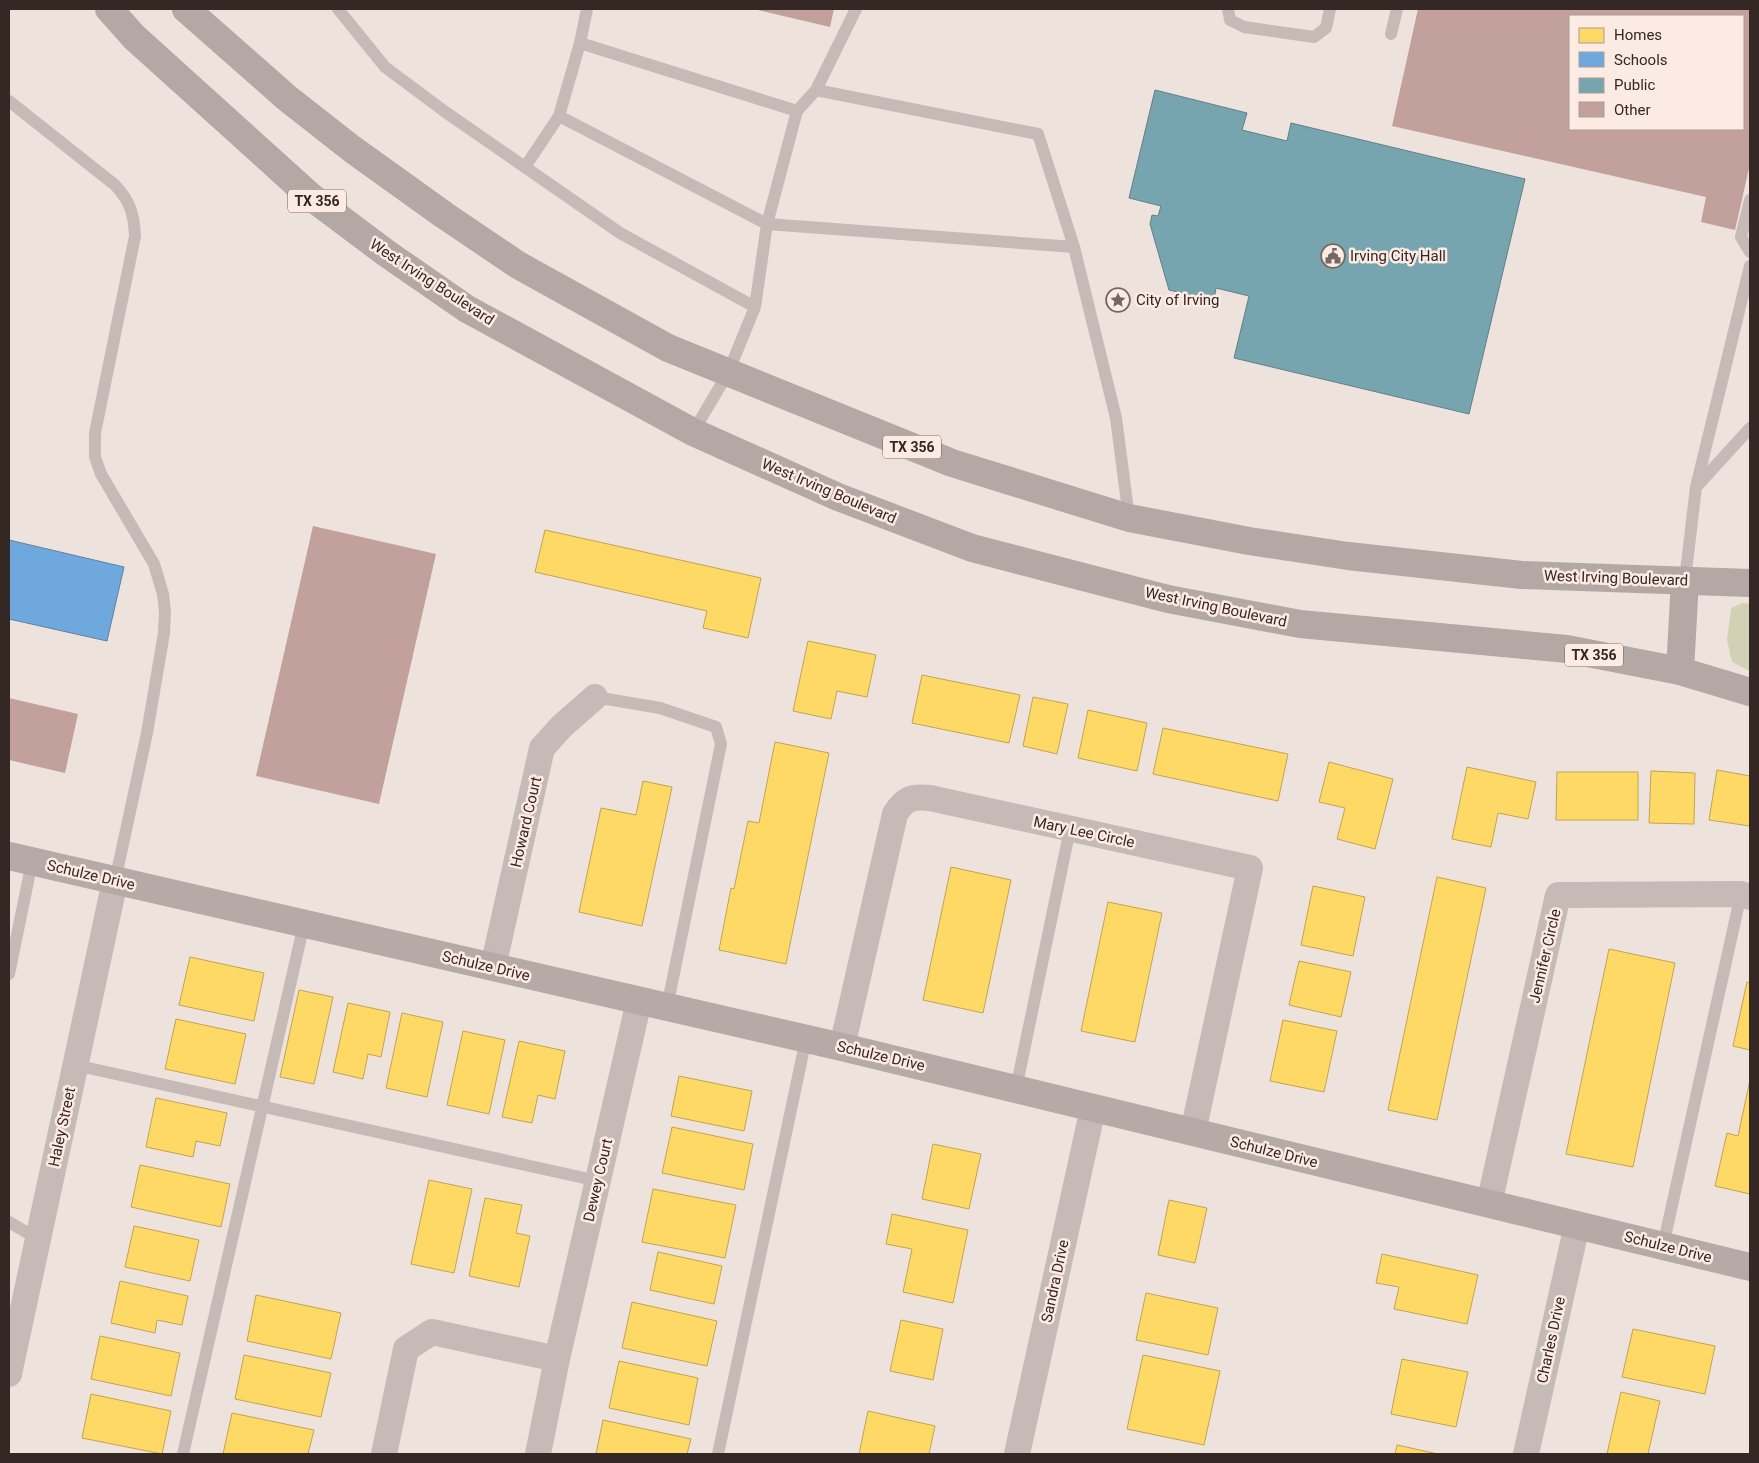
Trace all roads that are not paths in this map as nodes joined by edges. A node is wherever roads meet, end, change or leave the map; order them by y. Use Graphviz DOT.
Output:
graph roads {
  1 [pos="109,9"];
  2 [pos="186,9"];
  3 [pos="338,9"];
  4 [pos="353,9"];
  5 [pos="587,9"];
  6 [pos="856,9"];
  7 [pos="1228,9"];
  8 [pos="1330,9"];
  9 [pos="1397,9"];
  10 [pos="349,23"];
  11 [pos="1391,34"];
  12 [pos="580,43"];
  13 [pos="816,90"];
  14 [pos="9,101"];
  15 [pos="797,111"];
  16 [pos="559,116"];
  17 [pos="525,167"];
  18 [pos="1750,200"];
  19 [pos="767,224"];
  20 [pos="1074,247"];
  21 [pos="1750,252"];
  22 [pos="1750,266"];
  23 [pos="755,306"];
  24 [pos="728,373"];
  25 [pos="1750,428"];
  26 [pos="693,432"];
  27 [pos="1696,487"];
  28 [pos="1129,518"];
  29 [pos="1685,580"];
  30 [pos="1750,583"];
  31 [pos="1680,671"];
  32 [pos="1750,692"];
  33 [pos="595,697"];
  34 [pos="1070,829"];
  35 [pos="21,859"];
  36 [pos="115,880"];
  37 [pos="1745,896"];
  38 [pos="304,924"];
  39 [pos="493,967"];
  40 [pos="9,974"];
  41 [pos="639,1001"];
  42 [pos="667,1007"];
  43 [pos="806,1039"];
  44 [pos="842,1047"];
  45 [pos="75,1065"];
  46 [pos="1016,1089"];
  47 [pos="262,1107"];
  48 [pos="1093,1108"];
  49 [pos="1193,1132"];
  50 [pos="598,1181"];
  51 [pos="1489,1204"];
  52 [pos="9,1222"];
  53 [pos="1577,1225"];
  54 [pos="38,1239"];
  55 [pos="1663,1246"];
  56 [pos="1750,1267"];
  57 [pos="557,1359"];
  58 [pos="9,1374"];
  59 [pos="183,1454"];
  60 [pos="384,1454"];
  61 [pos="538,1454"];
  62 [pos="718,1454"];
  63 [pos="1018,1454"];
  64 [pos="1526,1454"];
  1 -- 26 [label="main road, West Irving Boulevard / TX 356"];
  2 -- 24 [label="main road, West Irving Boulevard / TX 356"];
  3 -- 10 [label="lane"];
  4 -- 10 [label="lane"];
  5 -- 12 [label="lane"];
  6 -- 13 [label="lane"];
  7 -- 8 [label="lane"];
  9 -- 11 [label="lane"];
  10 -- 17 [label="lane"];
  12 -- 15 [label="lane"];
  12 -- 16 [label="lane"];
  13 -- 15 [label="lane"];
  13 -- 20 [label="lane"];
  14 -- 36 [label="lane"];
  15 -- 19 [label="lane"];
  16 -- 17 [label="lane"];
  16 -- 19 [label="lane"];
  17 -- 23 [label="lane"];
  18 -- 21 [label="lane"];
  19 -- 20 [label="lane"];
  19 -- 23 [label="lane"];
  20 -- 28 [label="lane"];
  22 -- 27 [label="lane"];
  23 -- 24 [label="lane"];
  24 -- 26 [label="lane"];
  24 -- 28 [label="main road, West Irving Boulevard / TX 356"];
  25 -- 27 [label="lane"];
  26 -- 31 [label="main road, West Irving Boulevard / TX 356"];
  27 -- 29 [label="lane"];
  28 -- 29 [label="main road, West Irving Boulevard / TX 356"];
  29 -- 30 [label="main road, West Irving Boulevard / TX 356"];
  29 -- 31 [label="main road"];
  31 -- 32 [label="main road, TX 356"];
  33 -- 39 [label="street, Howard Court"];
  33 -- 42 [label="lane"];
  34 -- 44 [label="street, Mary Lee Circle"];
  34 -- 46 [label="lane"];
  34 -- 49 [label="street, Mary Lee Circle"];
  35 -- 36 [label="street, Schulze Drive"];
  35 -- 40 [label="lane"];
  36 -- 38 [label="street, Schulze Drive"];
  36 -- 45 [label="street, Haley Street"];
  37 -- 51 [label="street, Jennifer Circle"];
  37 -- 55 [label="lane"];
  38 -- 39 [label="street, Schulze Drive"];
  38 -- 47 [label="lane"];
  39 -- 41 [label="street, Schulze Drive"];
  41 -- 42 [label="street, Schulze Drive"];
  41 -- 50 [label="street, Dewey Court"];
  42 -- 43 [label="street, Schulze Drive"];
  43 -- 44 [label="street, Schulze Drive"];
  43 -- 62 [label="lane"];
  44 -- 46 [label="street, Schulze Drive"];
  45 -- 47 [label="lane"];
  45 -- 54 [label="street, Haley Street"];
  46 -- 48 [label="street, Schulze Drive"];
  47 -- 50 [label="lane"];
  47 -- 59 [label="lane"];
  48 -- 49 [label="street, Schulze Drive"];
  48 -- 63 [label="street, Sandra Drive"];
  49 -- 51 [label="street, Schulze Drive"];
  50 -- 57 [label="street, Dewey Court"];
  51 -- 53 [label="street, Schulze Drive"];
  52 -- 54 [label="lane"];
  53 -- 55 [label="street, Schulze Drive"];
  53 -- 64 [label="street, Charles Drive"];
  54 -- 58 [label="street, Haley Street"];
  55 -- 56 [label="street, Schulze Drive"];
  57 -- 60 [label="street"];
  57 -- 61 [label="street, Dewey Court"];
}
